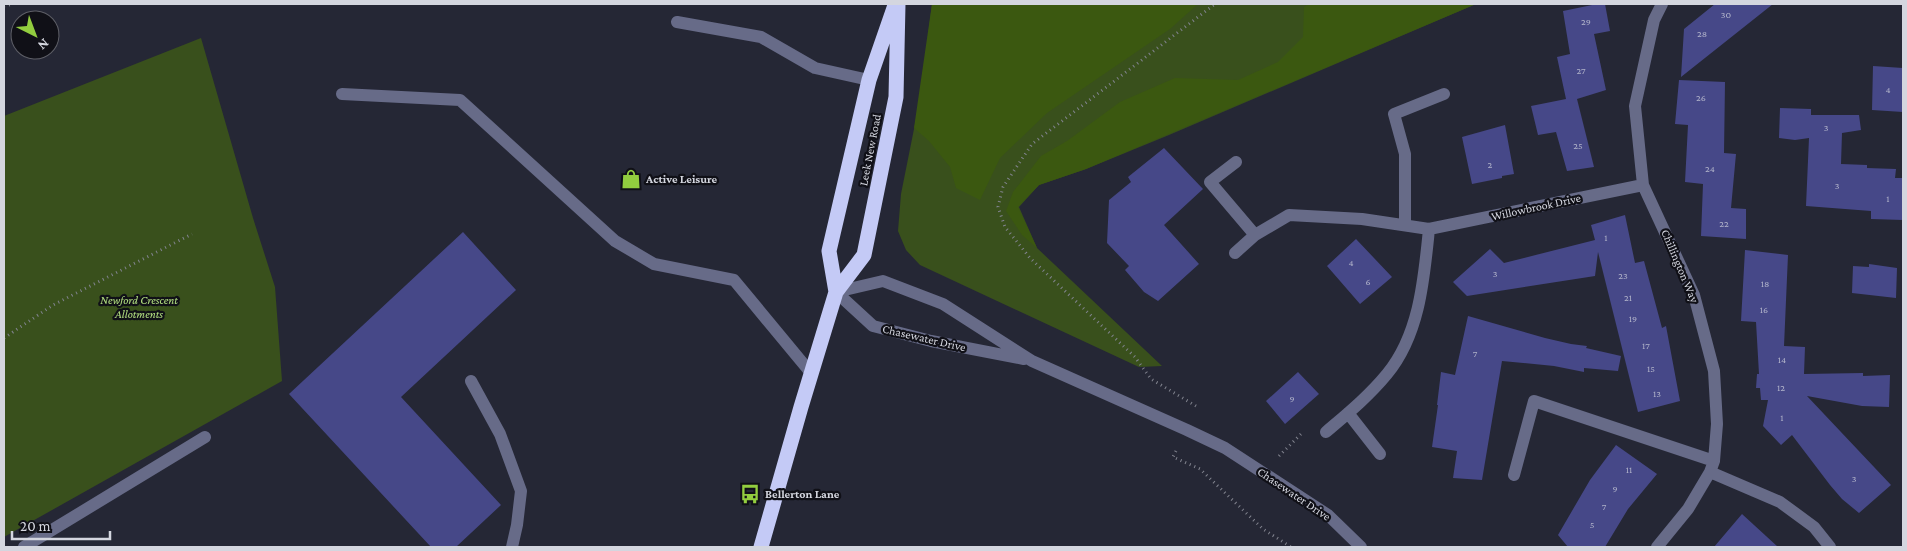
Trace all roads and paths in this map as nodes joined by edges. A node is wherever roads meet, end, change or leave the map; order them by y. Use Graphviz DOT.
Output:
graph roads {
  1 [pos="13,4"];
  2 [pos="897,4"];
  3 [pos="1215,4"];
  4 [pos="1662,4"];
  5 [pos="4,6"];
  6 [pos="677,22"];
  7 [pos="869,80"];
  8 [pos="342,94"];
  9 [pos="1444,94"];
  10 [pos="1236,162"];
  11 [pos="1643,185"];
  12 [pos="1405,225"];
  13 [pos="1429,229"];
  14 [pos="192,234"];
  15 [pos="1255,235"];
  16 [pos="1235,253"];
  17 [pos="836,292"];
  18 [pos="4,338"];
  19 [pos="1032,361"];
  20 [pos="811,373"];
  21 [pos="472,381"];
  22 [pos="1348,413"];
  23 [pos="1188,430"];
  24 [pos="1326,432"];
  25 [pos="205,437"];
  26 [pos="1380,454"];
  27 [pos="1712,467"];
  28 [pos="1262,472"];
  29 [pos="1514,475"];
  30 [pos="24,547"];
  31 [pos="512,547"];
  32 [pos="761,547"];
  33 [pos="1291,547"];
  34 [pos="1361,547"];
  35 [pos="1657,547"];
  36 [pos="1830,547"];
  1 -- 5 [label="path"];
  2 -- 7 [label="highway, Leek New Road"];
  2 -- 17 [label="highway, Leek New Road"];
  3 -- 23 [label="path"];
  4 -- 11 [label="street, Chillington Way"];
  6 -- 7 [label="street"];
  7 -- 17 [label="highway, Leek New Road"];
  8 -- 20 [label="street"];
  9 -- 12 [label="street"];
  10 -- 15 [label="street"];
  11 -- 13 [label="street, Willowbrook Drive"];
  11 -- 27 [label="street, Chillington Way"];
  12 -- 13 [label="street, Willowbrook Drive"];
  12 -- 15 [label="street, Willowbrook Drive"];
  13 -- 22 [label="street"];
  14 -- 18 [label="path"];
  15 -- 16 [label="street"];
  17 -- 19 [label="street, Chasewater Drive"];
  17 -- 19 [label="street, Chasewater Drive"];
  17 -- 20 [label="highway, Leek New Road"];
  19 -- 23 [label="street, Chasewater Drive"];
  20 -- 32 [label="highway, Leek New Road"];
  21 -- 31 [label="street"];
  22 -- 24 [label="street"];
  22 -- 26 [label="street"];
  23 -- 28 [label="street, Chasewater Drive"];
  23 -- 33 [label="path"];
  24 -- 28 [label="path"];
  25 -- 30 [label="street"];
  27 -- 29 [label="street"];
  27 -- 35 [label="street, Chillington Way"];
  27 -- 36 [label="street"];
  28 -- 34 [label="street, Chasewater Drive"];
}
